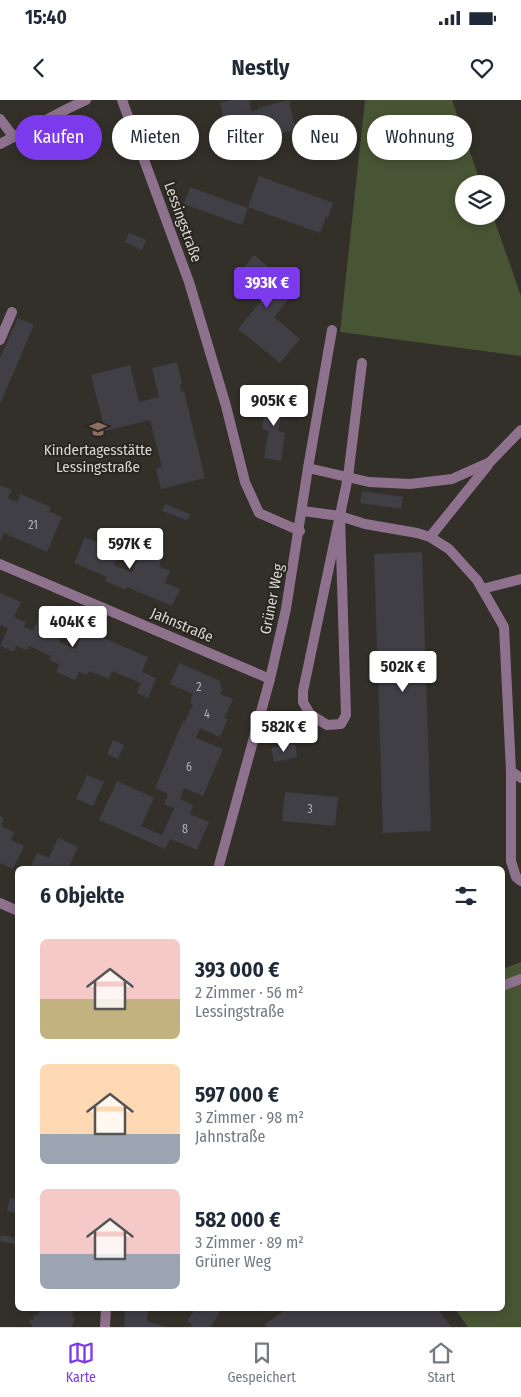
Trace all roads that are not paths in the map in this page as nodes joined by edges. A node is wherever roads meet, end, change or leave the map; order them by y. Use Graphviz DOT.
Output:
graph roads {
  1 [pos="86,100"];
  2 [pos="122,100"];
  3 [pos="0,119"];
  4 [pos="13,136"];
  5 [pos="0,144"];
  6 [pos="12,312"];
  7 [pos="332,330"];
  8 [pos="0,340"];
  9 [pos="362,363"];
  10 [pos="521,430"];
  11 [pos="490,462"];
  12 [pos="308,468"];
  13 [pos="348,477"];
  14 [pos="303,511"];
  15 [pos="340,516"];
  16 [pos="300,531"];
  17 [pos="430,536"];
  18 [pos="0,564"];
  19 [pos="521,579"];
  20 [pos="482,589"];
  21 [pos="270,679"];
  22 [pos="511,771"];
  23 [pos="521,778"];
  24 [pos="219,866"];
  25 [pos="521,881"];
  26 [pos="0,903"];
  27 [pos="15,910"];
  28 [pos="521,979"];
  29 [pos="505,985"];
  30 [pos="106,1311"];
  31 [pos="105,1327"];
  1 -- 4 [label="street"];
  2 -- 16 [label="street, Lessingstraße"];
  3 -- 4 [label="street"];
  4 -- 5 [label="street"];
  6 -- 8 [label="street"];
  7 -- 12 [label="street, Grüner Weg"];
  9 -- 13 [label="street"];
  10 -- 11 [label="street"];
  11 -- 13 [label="street"];
  11 -- 17 [label="street"];
  12 -- 13 [label="street"];
  12 -- 14 [label="street, Grüner Weg"];
  13 -- 15 [label="street"];
  14 -- 15 [label="street"];
  14 -- 16 [label="street, Grüner Weg"];
  15 -- 15 [label="street"];
  15 -- 17 [label="street"];
  16 -- 21 [label="street, Grüner Weg"];
  17 -- 20 [label="street"];
  18 -- 21 [label="street, Jahnstraße"];
  19 -- 20 [label="street"];
  20 -- 22 [label="street"];
  21 -- 24 [label="street, Grüner Weg"];
  22 -- 23 [label="street"];
  22 -- 25 [label="street"];
  26 -- 27 [label="street"];
  28 -- 29 [label="street"];
  30 -- 31 [label="street"];
}
